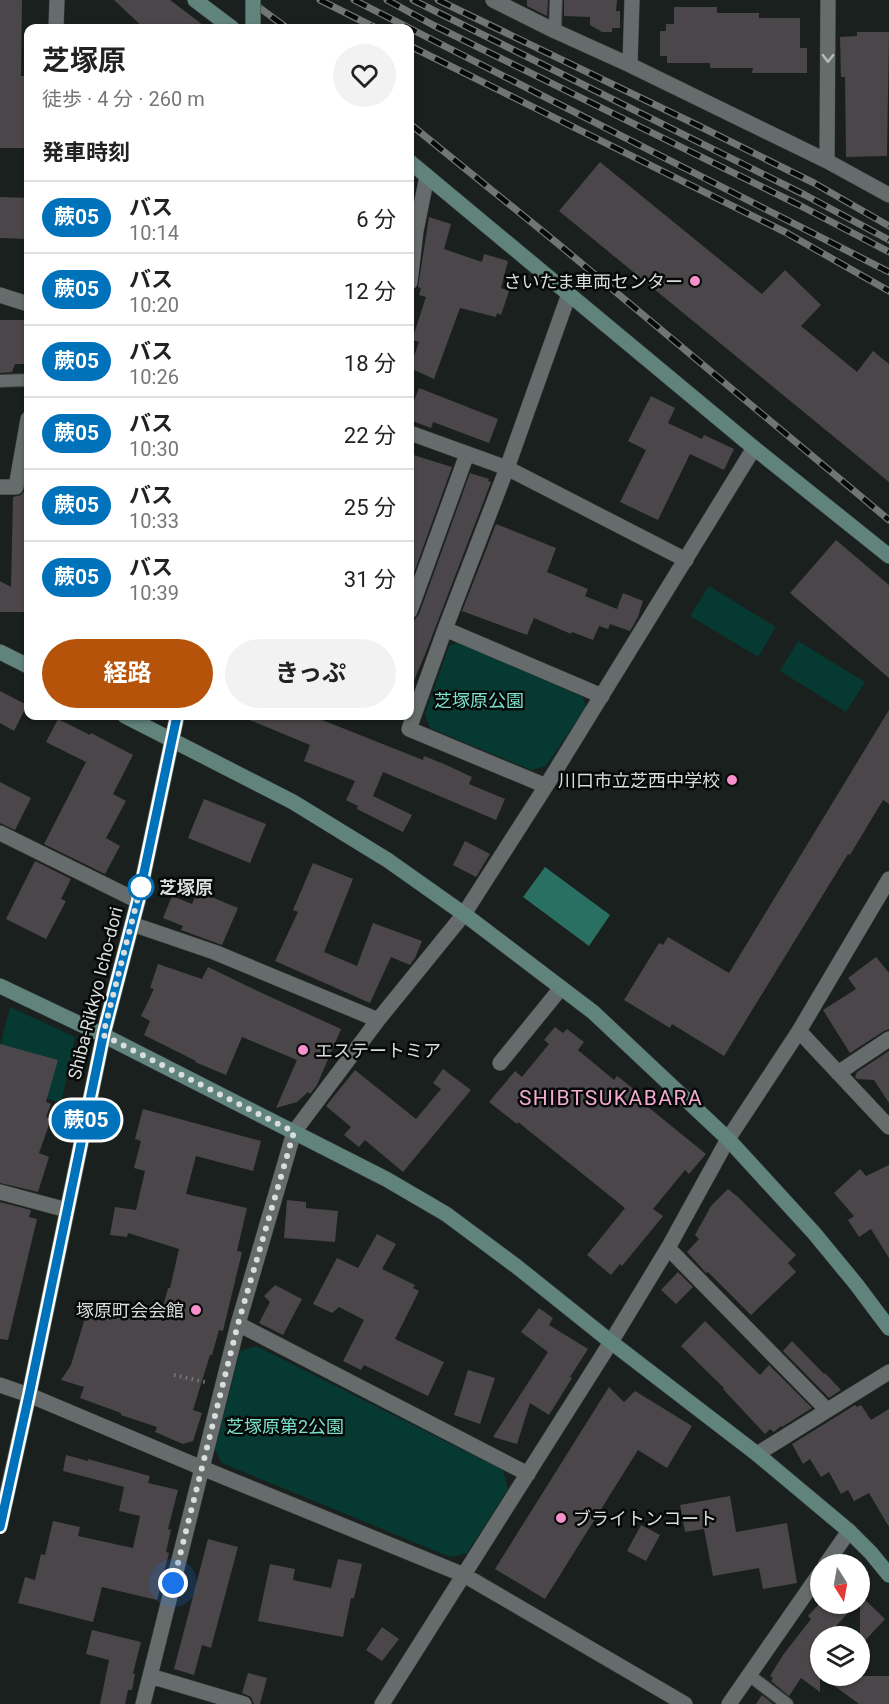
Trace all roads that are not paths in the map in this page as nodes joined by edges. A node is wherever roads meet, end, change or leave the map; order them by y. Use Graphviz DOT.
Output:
graph roads {
  1 [pos="57,0"];
  2 [pos="195,0"];
  3 [pos="253,0"];
  4 [pos="493,0"];
  5 [pos="556,0"];
  6 [pos="632,0"];
  7 [pos="828,0"];
  8 [pos="57,24"];
  9 [pos="224,24"];
  10 [pos="253,24"];
  11 [pos="555,31"];
  12 [pos="630,65"];
  13 [pos="827,161"];
  14 [pos="414,165"];
  15 [pos="427,176"];
  16 [pos="889,195"];
  17 [pos="414,248"];
  18 [pos="569,294"];
  19 [pos="0,295"];
  20 [pos="24,303"];
  21 [pos="24,380"];
  22 [pos="0,381"];
  23 [pos="414,434"];
  24 [pos="24,442"];
  25 [pos="754,448"];
  26 [pos="467,454"];
  27 [pos="507,468"];
  28 [pos="0,487"];
  29 [pos="889,556"];
  30 [pos="686,560"];
  31 [pos="414,600"];
  32 [pos="445,629"];
  33 [pos="0,652"];
  34 [pos="24,664"];
  35 [pos="602,696"];
  36 [pos="414,715"];
  37 [pos="133,720"];
  38 [pos="176,720"];
  39 [pos="412,720"];
  40 [pos="171,739"];
  41 [pos="546,786"];
  42 [pos="0,832"];
  43 [pos="889,879"];
  44 [pos="885,899"];
  45 [pos="138,901"];
  46 [pos="464,914"];
  47 [pos="132,924"];
  48 [pos="0,986"];
  49 [pos="561,988"];
  50 [pos="378,1020"];
  51 [pos="799,1031"];
  52 [pos="103,1035"];
  53 [pos="889,1039"];
  54 [pos="500,1063"];
  55 [pos="838,1073"];
  56 [pos="889,1127"];
  57 [pos="294,1132"];
  58 [pos="728,1139"];
  59 [pos="0,1192"];
  60 [pos="67,1210"];
  61 [pos="668,1248"];
  62 [pos="238,1324"];
  63 [pos="889,1328"];
  64 [pos="611,1342"];
  65 [pos="889,1372"];
  66 [pos="0,1385"];
  67 [pos="29,1395"];
  68 [pos="827,1410"];
  69 [pos="757,1454"];
  70 [pos="202,1468"];
  71 [pos="528,1474"];
  72 [pos="0,1526"];
  73 [pos="849,1531"];
  74 [pos="833,1554"];
  75 [pos="464,1575"];
  76 [pos="889,1575"];
  77 [pos="810,1587"];
  78 [pos="749,1675"];
  79 [pos="150,1676"];
  80 [pos="143,1704"];
  81 [pos="244,1704"];
  82 [pos="382,1704"];
  83 [pos="685,1704"];
  84 [pos="729,1704"];
  85 [pos="787,1704"];
  1 -- 8 [label="street"];
  2 -- 9 [label="street"];
  3 -- 10 [label="street, bridge"];
  4 -- 11 [label="street"];
  5 -- 11 [label="lane"];
  6 -- 12 [label="street"];
  7 -- 13 [label="street, one-way"];
  11 -- 12 [label="street"];
  12 -- 13 [label="street"];
  13 -- 16 [label="street"];
  14 -- 15 [label="street"];
  15 -- 17 [label="street"];
  15 -- 18 [label="street"];
  18 -- 25 [label="street"];
  18 -- 27 [label="street"];
  19 -- 20 [label="street"];
  21 -- 22 [label="lane"];
  23 -- 26 [label="street"];
  24 -- 28 [label="street"];
  25 -- 29 [label="street"];
  25 -- 30 [label="street"];
  26 -- 27 [label="street"];
  26 -- 31 [label="street"];
  27 -- 30 [label="street"];
  27 -- 32 [label="street"];
  30 -- 35 [label="street"];
  32 -- 35 [label="street"];
  32 -- 36 [label="street"];
  33 -- 34 [label="street"];
  35 -- 41 [label="street"];
  37 -- 40 [label="street"];
  38 -- 40 [label="street, Shiba-Rikkyo Icho-dori"];
  39 -- 41 [label="street"];
  40 -- 45 [label="street, Shiba-Rikkyo Icho-dori"];
  40 -- 46 [label="street"];
  41 -- 46 [label="street"];
  42 -- 45 [label="street"];
  43 -- 44 [label="street"];
  44 -- 51 [label="street"];
  45 -- 47 [label="street, Shiba-Rikkyo Icho-dori"];
  46 -- 49 [label="street"];
  46 -- 50 [label="street"];
  47 -- 50 [label="street"];
  47 -- 52 [label="street, Shiba-Rikkyo Icho-dori"];
  48 -- 52 [label="street"];
  49 -- 54 [label="street"];
  49 -- 58 [label="street"];
  50 -- 57 [label="street"];
  51 -- 55 [label="street"];
  51 -- 58 [label="street"];
  52 -- 57 [label="street"];
  52 -- 60 [label="street, Shiba-Rikkyo Icho-dori"];
  53 -- 55 [label="street"];
  55 -- 56 [label="street"];
  57 -- 62 [label="street"];
  57 -- 64 [label="street"];
  58 -- 61 [label="street"];
  58 -- 63 [label="street"];
  59 -- 60 [label="street"];
  60 -- 67 [label="street, Shiba-Rikkyo Icho-dori"];
  61 -- 64 [label="street"];
  61 -- 68 [label="street"];
  62 -- 70 [label="street"];
  62 -- 71 [label="street"];
  64 -- 69 [label="street"];
  64 -- 71 [label="street"];
  65 -- 68 [label="street"];
  66 -- 67 [label="street"];
  67 -- 70 [label="street"];
  67 -- 72 [label="street, Shiba-Rikkyo Icho-dori"];
  68 -- 69 [label="street"];
  69 -- 73 [label="street"];
  70 -- 75 [label="street"];
  70 -- 79 [label="street"];
  71 -- 75 [label="street"];
  73 -- 74 [label="street"];
  73 -- 76 [label="street"];
  75 -- 82 [label="street"];
  75 -- 83 [label="street"];
  77 -- 78 [label="street"];
  78 -- 84 [label="street"];
  78 -- 85 [label="lane"];
  79 -- 80 [label="street"];
  79 -- 81 [label="street"];
}
